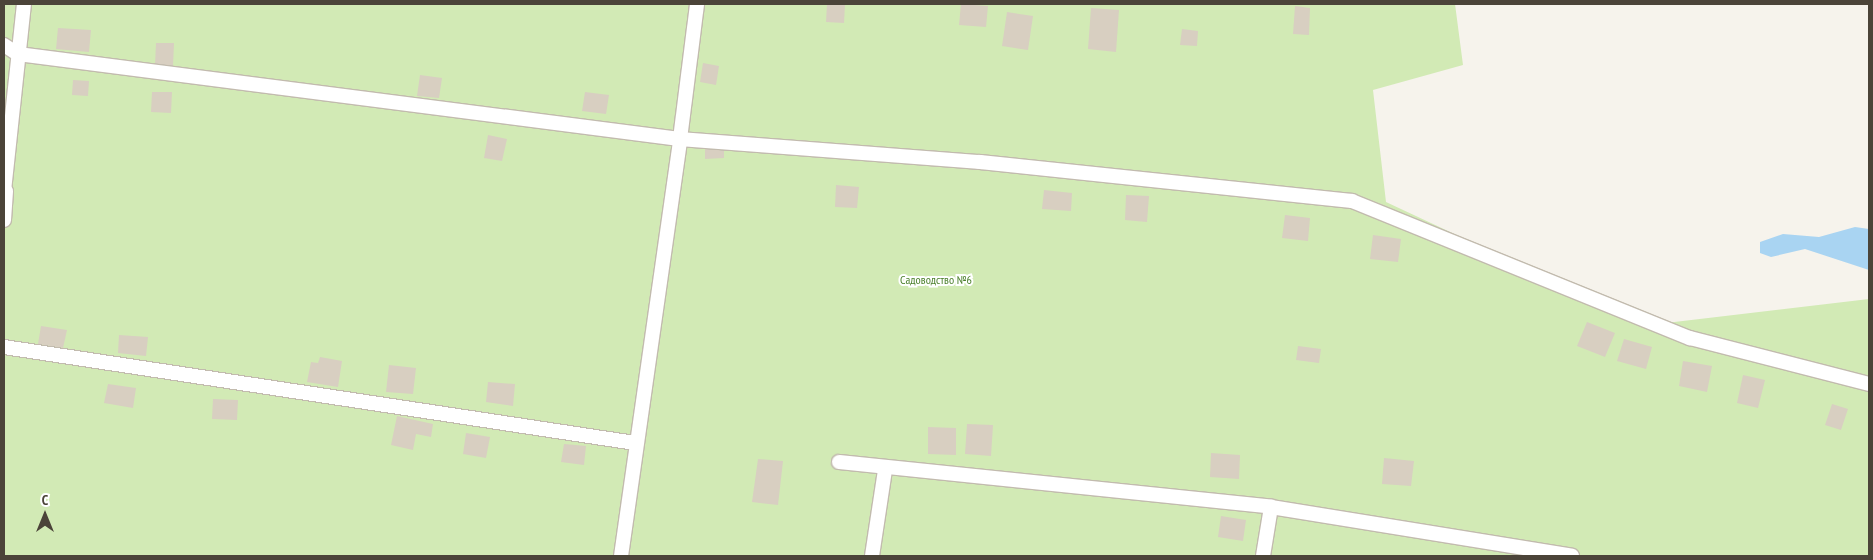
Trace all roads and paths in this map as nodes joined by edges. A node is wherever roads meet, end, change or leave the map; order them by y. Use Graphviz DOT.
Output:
graph roads {
  1 [pos="24,4"];
  2 [pos="697,4"];
  3 [pos="4,45"];
  4 [pos="18,54"];
  5 [pos="680,139"];
  6 [pos="5,191"];
  7 [pos="4,220"];
  8 [pos="4,347"];
  9 [pos="1869,384"];
  10 [pos="634,443"];
  11 [pos="839,462"];
  12 [pos="885,470"];
  13 [pos="1271,506"];
  14 [pos="621,556"];
  15 [pos="872,556"];
  16 [pos="1264,556"];
  17 [pos="1572,556"];
  1 -- 4 [label="lane"];
  2 -- 5 [label="lane"];
  3 -- 4 [label="lane"];
  4 -- 5 [label="lane"];
  4 -- 6 [label="lane"];
  5 -- 9 [label="lane"];
  5 -- 10 [label="lane"];
  6 -- 7 [label="lane"];
  8 -- 10 [label="lane"];
  10 -- 14 [label="lane"];
  11 -- 12 [label="lane"];
  12 -- 13 [label="lane"];
  12 -- 15 [label="lane"];
  13 -- 16 [label="lane"];
  13 -- 17 [label="lane"];
}
